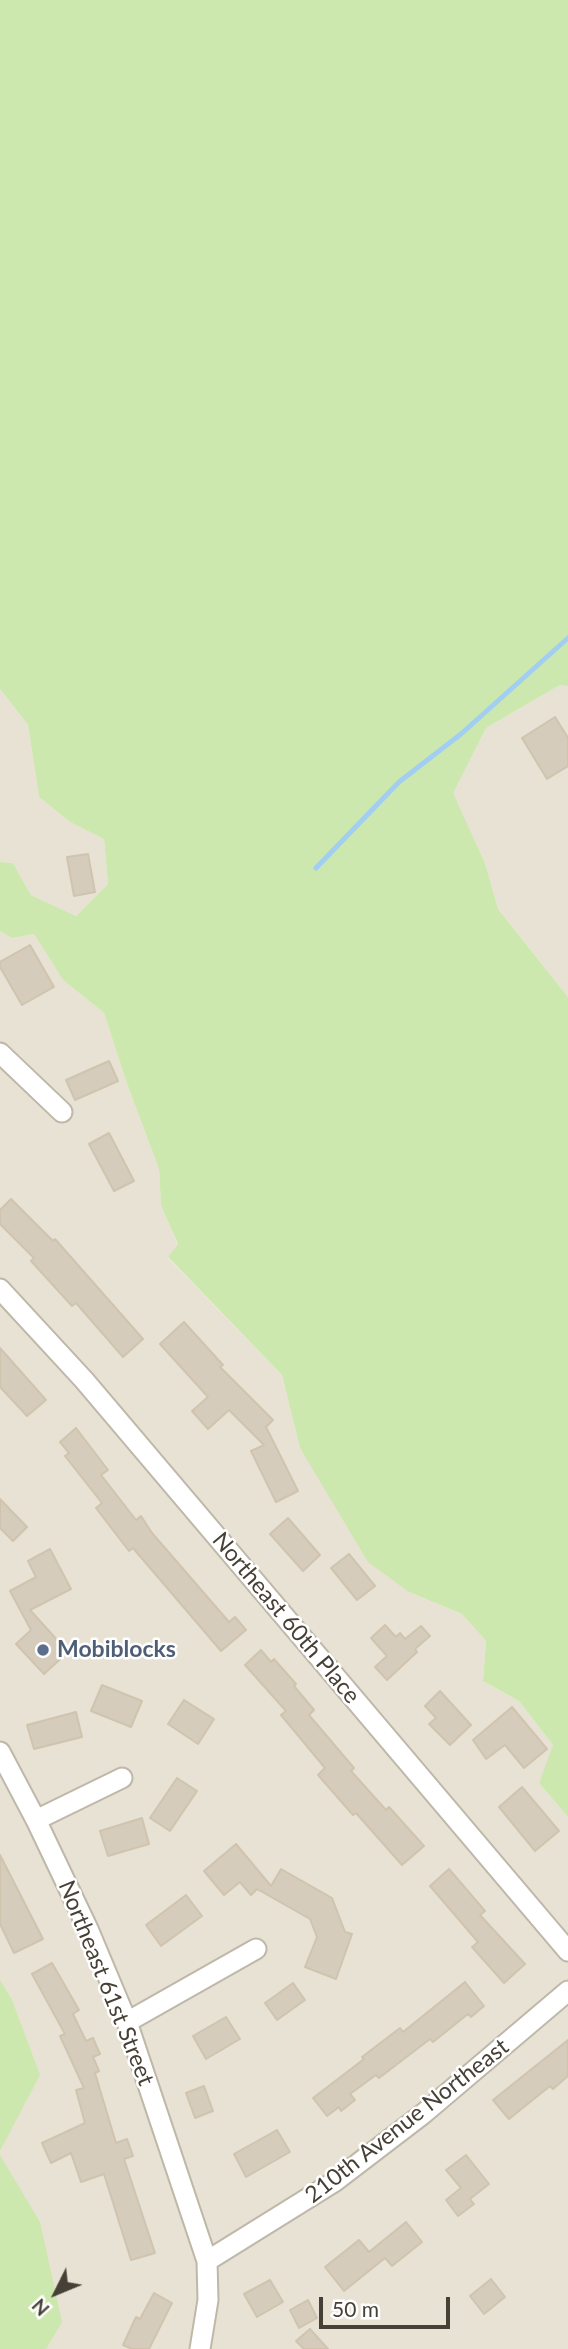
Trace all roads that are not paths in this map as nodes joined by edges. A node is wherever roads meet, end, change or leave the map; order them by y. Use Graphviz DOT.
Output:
graph roads {
  1 [pos="0,1053"];
  2 [pos="62,1112"];
  3 [pos="0,1289"];
  4 [pos="0,1752"];
  5 [pos="122,1778"];
  6 [pos="36,1820"];
  7 [pos="256,1949"];
  8 [pos="568,1951"];
  9 [pos="568,1991"];
  10 [pos="127,2022"];
  11 [pos="207,2261"];
  12 [pos="200,2349"];
  1 -- 2 [label="street"];
  3 -- 8 [label="street, Northeast 60th Place"];
  4 -- 6 [label="street, Northeast 61st Street"];
  5 -- 6 [label="street"];
  6 -- 10 [label="street, Northeast 61st Street"];
  7 -- 10 [label="street"];
  9 -- 11 [label="street, 210th Avenue Northeast"];
  10 -- 11 [label="street, Northeast 61st Street"];
  11 -- 12 [label="street"];
}
